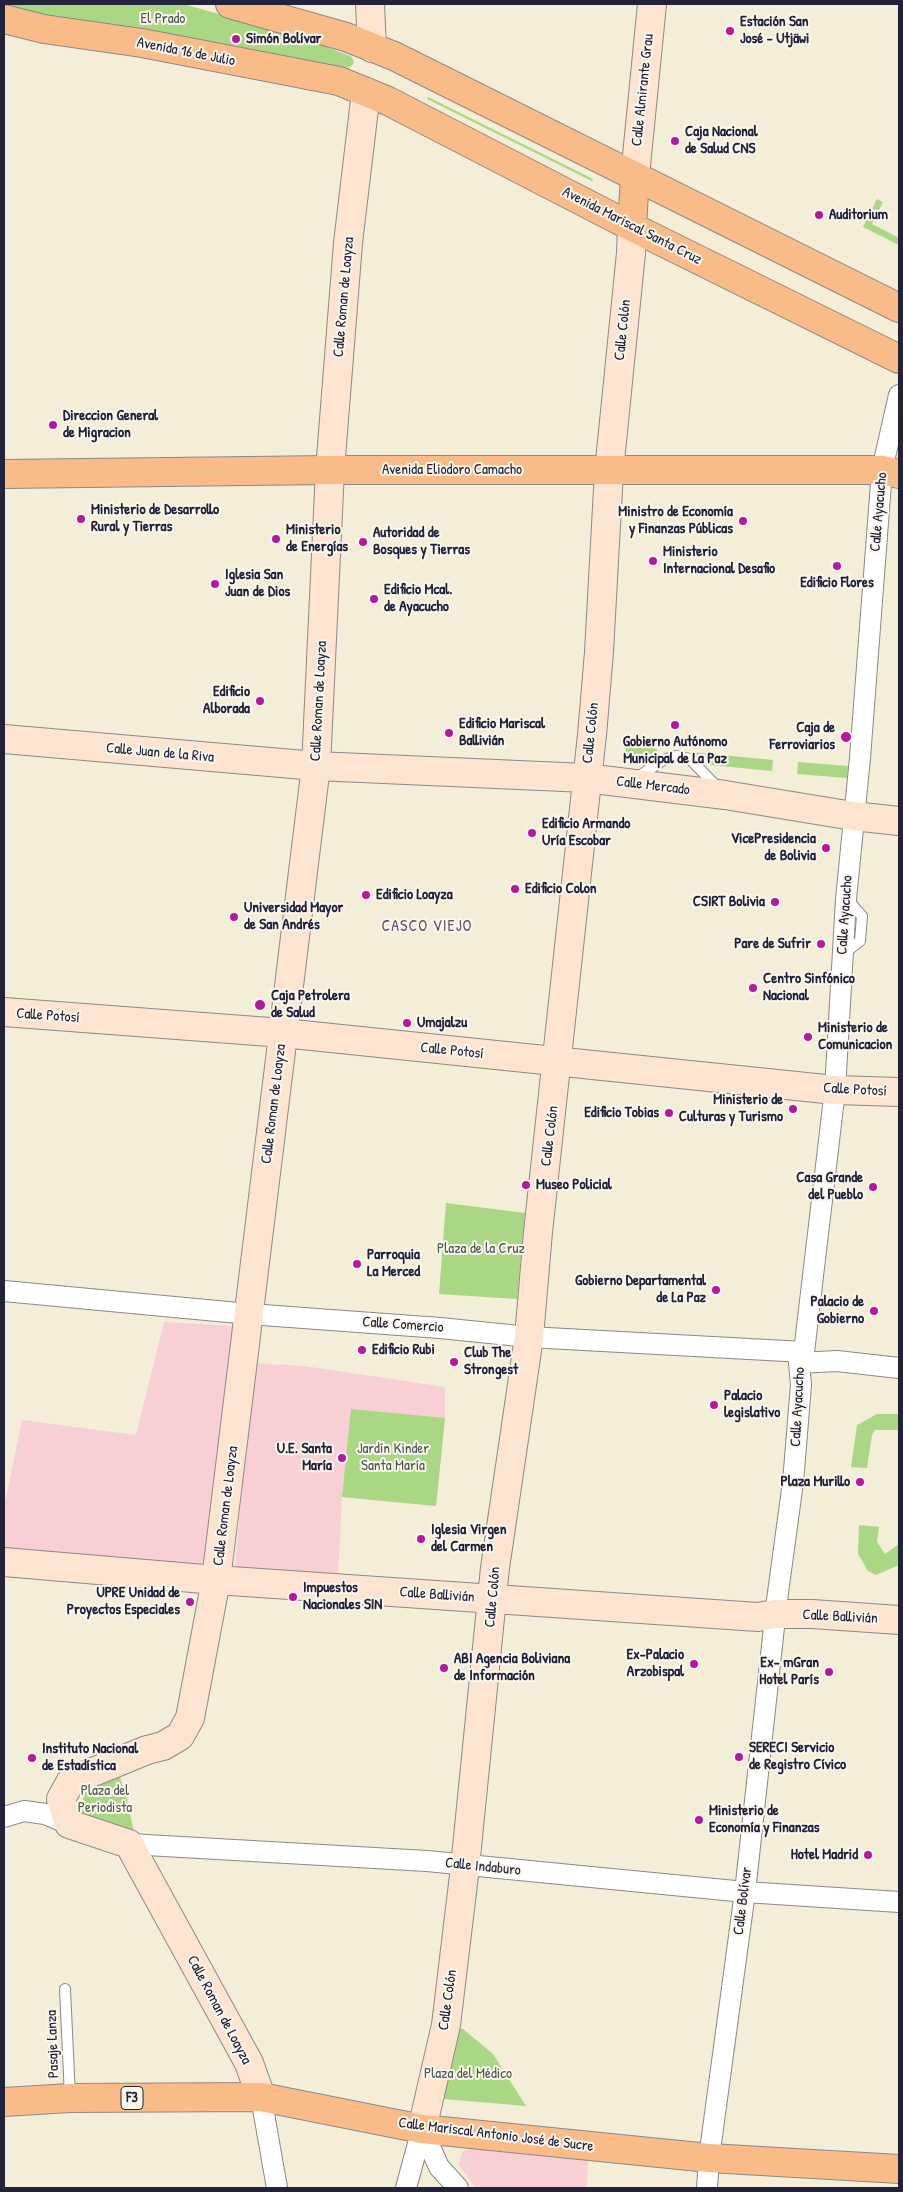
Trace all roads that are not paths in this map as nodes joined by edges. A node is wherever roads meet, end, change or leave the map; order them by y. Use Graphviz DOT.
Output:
graph roads {
  1 [pos="230,4"];
  2 [pos="370,4"];
  3 [pos="652,4"];
  4 [pos="4,19"];
  5 [pos="372,48"];
  6 [pos="366,92"];
  7 [pos="635,176"];
  8 [pos="632,227"];
  9 [pos="899,308"];
  10 [pos="899,359"];
  11 [pos="899,395"];
  12 [pos="330,470"];
  13 [pos="609,471"];
  14 [pos="890,472"];
  15 [pos="4,474"];
  16 [pos="4,739"];
  17 [pos="316,766"];
  18 [pos="586,778"];
  19 [pos="853,816"];
  20 [pos="899,821"];
  21 [pos="4,1012"];
  22 [pos="283,1033"];
  23 [pos="558,1062"];
  24 [pos="835,1090"];
  25 [pos="899,1092"];
  26 [pos="4,1291"];
  27 [pos="249,1314"];
  28 [pos="529,1337"];
  29 [pos="801,1357"];
  30 [pos="899,1368"];
  31 [pos="4,1562"];
  32 [pos="216,1580"];
  33 [pos="493,1599"];
  34 [pos="775,1614"];
  35 [pos="899,1620"];
  36 [pos="4,1817"];
  37 [pos="69,1824"];
  38 [pos="129,1844"];
  39 [pos="465,1867"];
  40 [pos="745,1892"];
  41 [pos="899,1902"];
  42 [pos="65,1989"];
  43 [pos="261,2097"];
  44 [pos="70,2098"];
  45 [pos="4,2102"];
  46 [pos="422,2130"];
  47 [pos="709,2158"];
  48 [pos="899,2169"];
  49 [pos="277,2188"];
  50 [pos="406,2188"];
  51 [pos="458,2188"];
  52 [pos="707,2188"];
  1 -- 5 [label="main road"];
  2 -- 5 [label="main road"];
  3 -- 7 [label="main road, Calle Almirante Grau"];
  4 -- 6 [label="main road, Avenida 16 de Julio"];
  5 -- 6 [label="main road"];
  5 -- 7 [label="main road"];
  6 -- 8 [label="main road, Avenida Mariscal Santa Cruz"];
  6 -- 12 [label="main road, Calle Roman de Loayza"];
  7 -- 8 [label="main road"];
  7 -- 9 [label="main road"];
  8 -- 10 [label="main road, Avenida Mariscal Santa Cruz"];
  8 -- 13 [label="main road, Calle Colón"];
  11 -- 14 [label="street, Calle Ayacucho"];
  12 -- 13 [label="main road, Avenida Eliodoro Camacho"];
  12 -- 15 [label="main road, Avenida Eliodoro Camacho"];
  12 -- 17 [label="main road, Calle Roman de Loayza"];
  13 -- 14 [label="main road, Avenida Eliodoro Camacho"];
  13 -- 18 [label="main road, Calle Colón"];
  14 -- 19 [label="street, Calle Ayacucho"];
  16 -- 17 [label="main road, Calle Juan de la Riva"];
  17 -- 18 [label="main road, Calle Mercado"];
  17 -- 22 [label="main road, Calle Roman de Loayza"];
  18 -- 19 [label="main road, Calle Mercado"];
  18 -- 23 [label="main road, Calle Colón"];
  19 -- 20 [label="main road, Calle Mercado"];
  19 -- 24 [label="street, Calle Ayacucho"];
  21 -- 22 [label="main road, Calle Potosí"];
  22 -- 23 [label="main road, Calle Potosí"];
  22 -- 27 [label="main road, Calle Roman de Loayza"];
  23 -- 24 [label="main road, Calle Potosí"];
  23 -- 28 [label="main road, Calle Colón"];
  24 -- 25 [label="main road, Calle Potosí"];
  24 -- 29 [label="street, Calle Ayacucho"];
  26 -- 27 [label="street, Calle Comercio"];
  27 -- 28 [label="street, Calle Comercio"];
  27 -- 32 [label="main road, Calle Roman de Loayza"];
  28 -- 29 [label="street, Calle Comercio"];
  28 -- 33 [label="main road, Calle Colón"];
  29 -- 30 [label="street, Calle Comercio"];
  29 -- 34 [label="street, Calle Ayacucho"];
  31 -- 32 [label="main road, Calle Ballivián"];
  32 -- 33 [label="main road, Calle Ballivián"];
  32 -- 37 [label="main road, Calle Roman de Loayza"];
  33 -- 34 [label="main road, Calle Ballivián"];
  33 -- 39 [label="main road, Calle Colón"];
  34 -- 35 [label="main road, Calle Ballivián"];
  34 -- 40 [label="street, Calle Bolívar"];
  36 -- 37 [label="street"];
  37 -- 38 [label="main road, Calle Indaburo"];
  38 -- 39 [label="street, Calle Indaburo"];
  38 -- 43 [label="main road, Calle Roman de Loayza"];
  39 -- 40 [label="street, Calle Indaburo"];
  39 -- 46 [label="main road, Calle Colón"];
  40 -- 41 [label="street, Calle Indaburo"];
  40 -- 47 [label="street, Calle Bolívar"];
  42 -- 44 [label="lane, Pasaje Lanza"];
  43 -- 44 [label="main road, Calle Mariscal Antonio José de Sucre / F3"];
  43 -- 46 [label="main road, Calle Mariscal Antonio José de Sucre / F3"];
  43 -- 49 [label="street, Calle Roman de Loayza"];
  44 -- 45 [label="main road, Calle Mariscal Antonio José de Sucre / F3"];
  46 -- 47 [label="main road, Calle Mariscal Antonio José de Sucre"];
  46 -- 50 [label="street, Calle Colón"];
  46 -- 51 [label="street"];
  47 -- 48 [label="main road, Calle Mariscal Antonio José de Sucre"];
  47 -- 52 [label="street, Calle Bolívar"];
}
